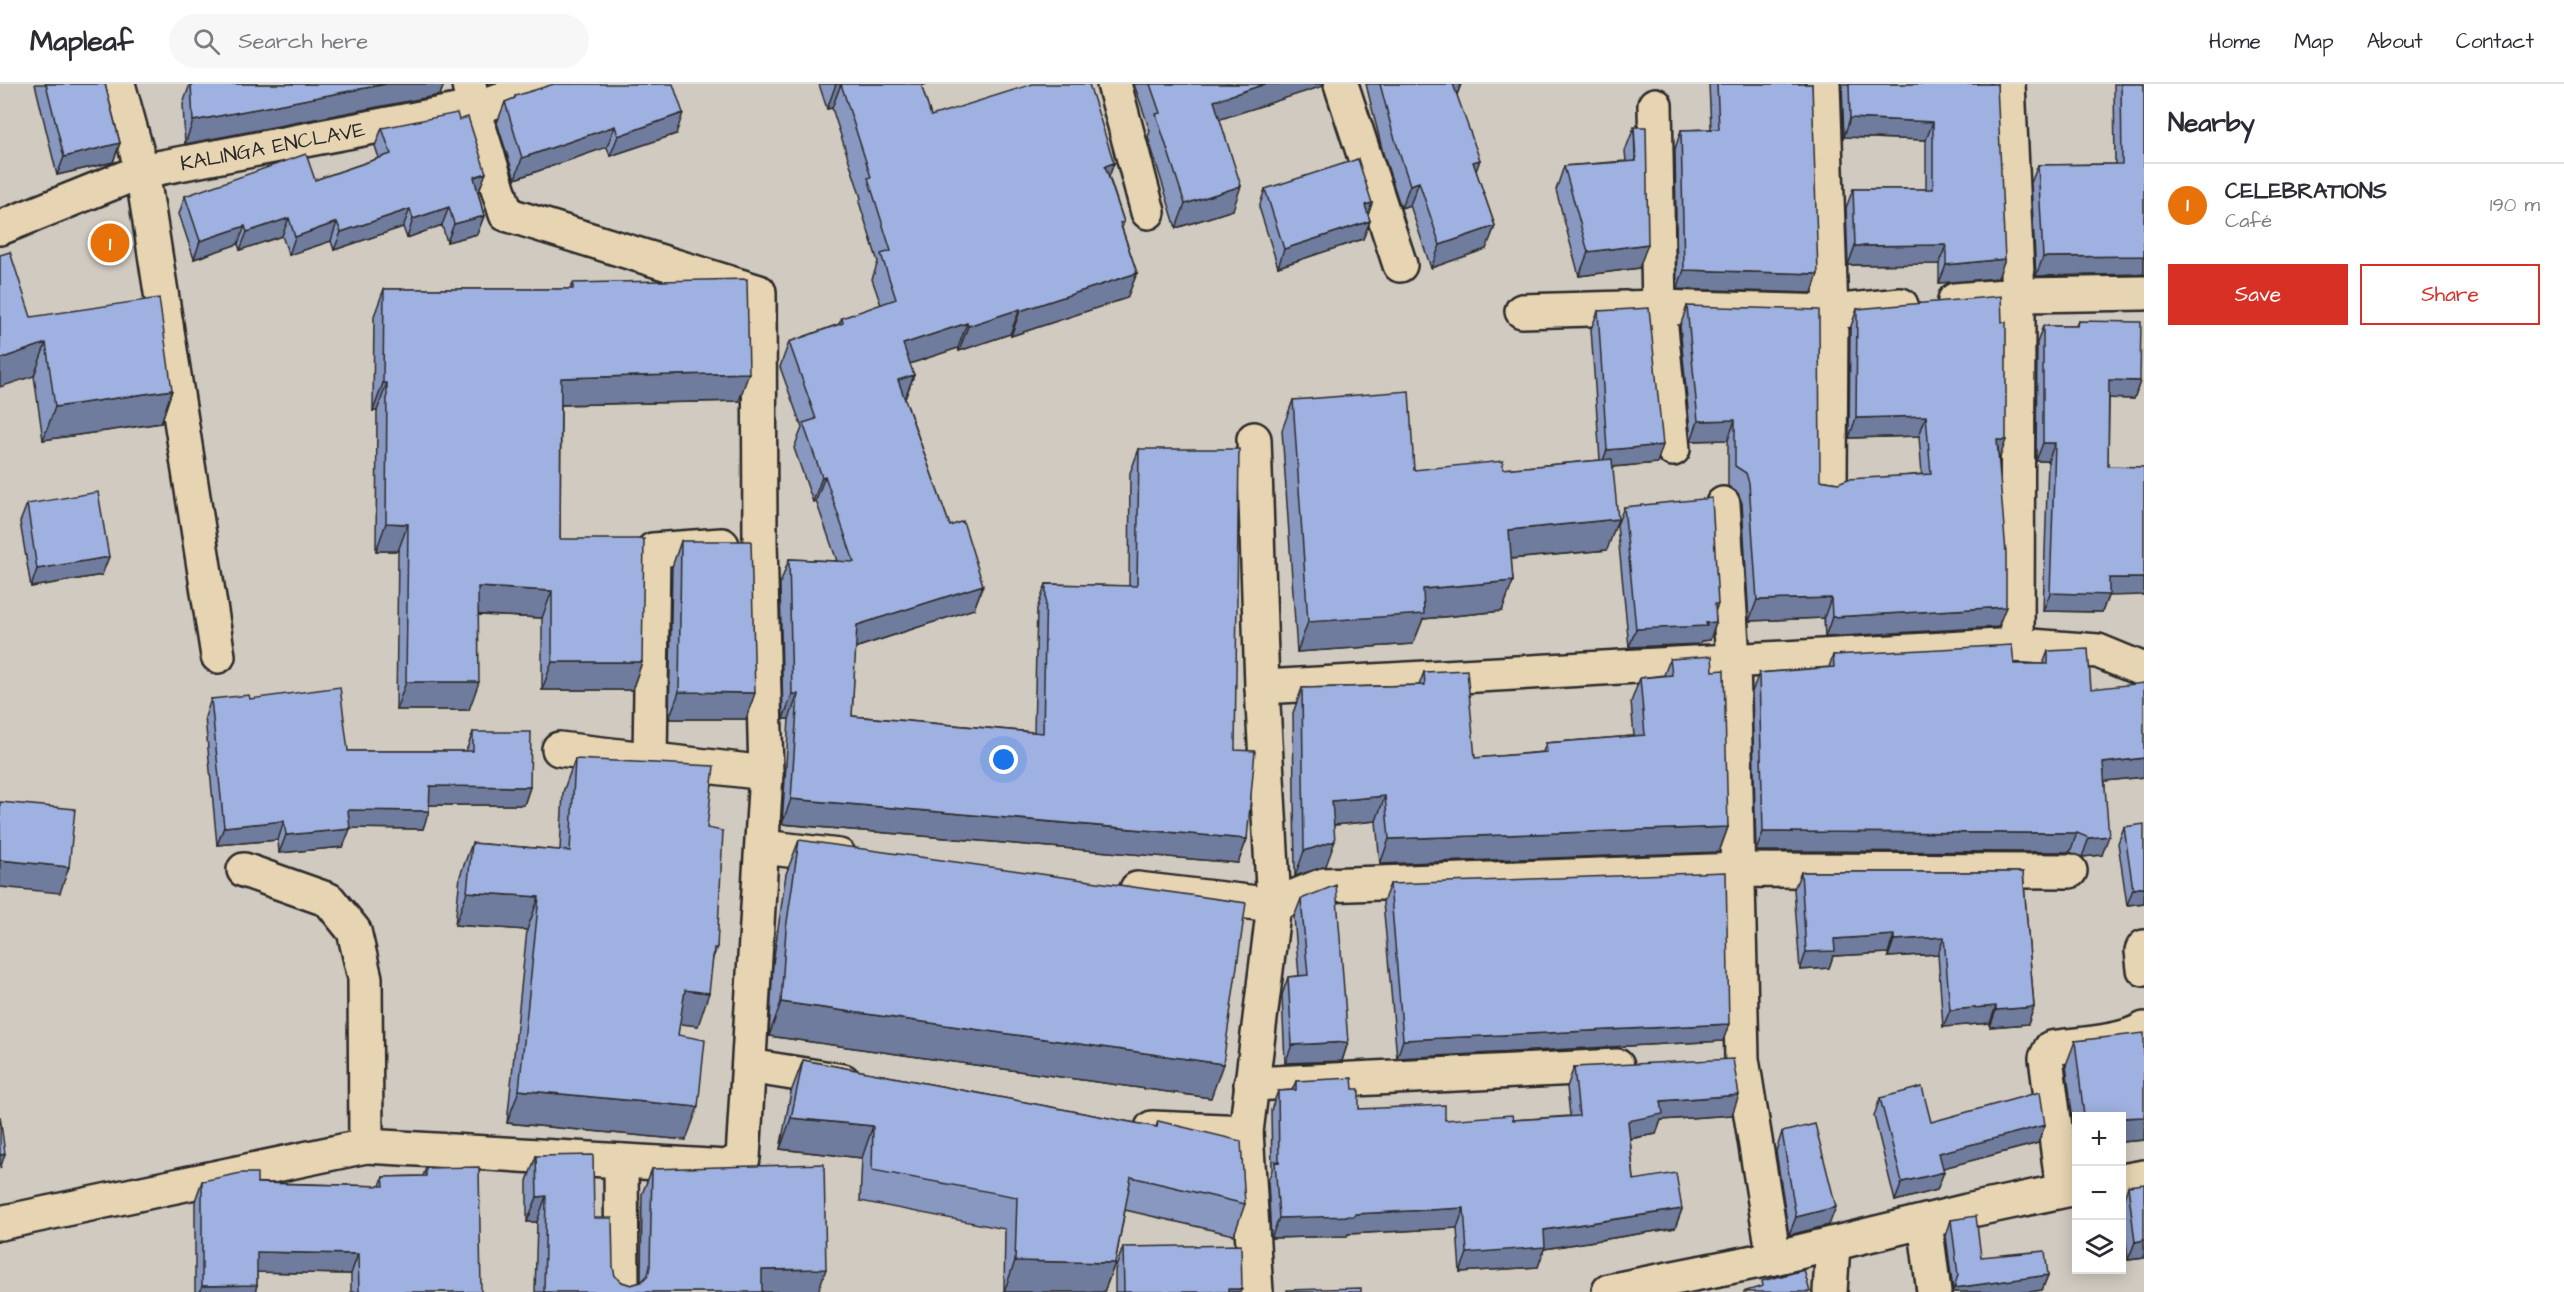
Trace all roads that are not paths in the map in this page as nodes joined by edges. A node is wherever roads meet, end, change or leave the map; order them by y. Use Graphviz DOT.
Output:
graph roads {
  1 [pos="553,84"];
  2 [pos="1114,84"];
  3 [pos="1341,84"];
  4 [pos="1823,84"];
  5 [pos="2008,84"];
  6 [pos="121,85"];
  7 [pos="471,96"];
  8 [pos="1655,105"];
  9 [pos="142,171"];
  10 [pos="1148,212"];
  11 [pos="0,228"];
  12 [pos="1400,265"];
  13 [pos="2144,293"];
  14 [pos="2019,295"];
  15 [pos="1659,307"];
  16 [pos="1522,311"];
  17 [pos="1831,312"];
  18 [pos="1254,439"];
  19 [pos="1672,448"];
  20 [pos="1830,484"];
  21 [pos="1723,504"];
  22 [pos="760,542"];
  23 [pos="2017,645"];
  24 [pos="218,656"];
  25 [pos="1733,660"];
  26 [pos="2144,670"];
  27 [pos="1262,687"];
  28 [pos="559,749"];
  29 [pos="650,759"];
  30 [pos="766,773"];
  31 [pos="763,847"];
  32 [pos="870,859"];
  33 [pos="244,870"];
  34 [pos="1739,870"];
  35 [pos="2070,871"];
  36 [pos="1108,886"];
  37 [pos="1274,905"];
  38 [pos="2144,947"];
  39 [pos="2144,969"];
  40 [pos="2144,1029"];
  41 [pos="1646,1064"];
  42 [pos="749,1066"];
  43 [pos="1251,1084"];
  44 [pos="875,1086"];
  45 [pos="1117,1124"];
  46 [pos="1246,1132"];
  47 [pos="366,1146"];
  48 [pos="621,1161"];
  49 [pos="2144,1177"];
  50 [pos="2126,1180"];
  51 [pos="2070,1189"];
  52 [pos="1925,1222"];
  53 [pos="0,1223"];
  54 [pos="1833,1244"];
  55 [pos="1774,1258"];
  56 [pos="1609,1291"];
  57 [pos="622,1292"];
  58 [pos="1256,1292"];
  59 [pos="1830,1292"];
  60 [pos="1934,1292"];
  1 -- 7 [label="street, KALINGA ENCLAVE"];
  2 -- 10 [label="street"];
  3 -- 12 [label="street"];
  4 -- 17 [label="street"];
  5 -- 14 [label="street"];
  6 -- 9 [label="street"];
  7 -- 9 [label="street, KALINGA ENCLAVE"];
  7 -- 22 [label="street"];
  8 -- 15 [label="street"];
  9 -- 11 [label="street, KALINGA ENCLAVE"];
  9 -- 24 [label="street"];
  13 -- 14 [label="street"];
  14 -- 17 [label="street"];
  14 -- 23 [label="street"];
  15 -- 16 [label="street"];
  15 -- 17 [label="street"];
  15 -- 19 [label="street"];
  17 -- 20 [label="street"];
  18 -- 27 [label="street"];
  21 -- 25 [label="street"];
  22 -- 29 [label="street"];
  22 -- 30 [label="street"];
  23 -- 25 [label="street"];
  23 -- 26 [label="street"];
  25 -- 27 [label="street"];
  25 -- 34 [label="street"];
  27 -- 37 [label="street"];
  28 -- 29 [label="street"];
  29 -- 30 [label="street"];
  30 -- 31 [label="street"];
  31 -- 32 [label="street"];
  31 -- 42 [label="street"];
  33 -- 47 [label="street"];
  34 -- 35 [label="street"];
  34 -- 37 [label="street"];
  34 -- 55 [label="street"];
  36 -- 37 [label="street"];
  37 -- 43 [label="street"];
  38 -- 39 [label="street"];
  40 -- 51 [label="street"];
  41 -- 43 [label="street"];
  42 -- 44 [label="street"];
  42 -- 48 [label="street"];
  43 -- 46 [label="street"];
  45 -- 46 [label="street"];
  46 -- 58 [label="street"];
  47 -- 48 [label="street"];
  47 -- 53 [label="street"];
  48 -- 57 [label="street"];
  49 -- 50 [label="street"];
  51 -- 52 [label="street"];
  52 -- 54 [label="street"];
  52 -- 60 [label="street"];
  54 -- 55 [label="street"];
  54 -- 59 [label="street"];
  55 -- 56 [label="street"];
}
